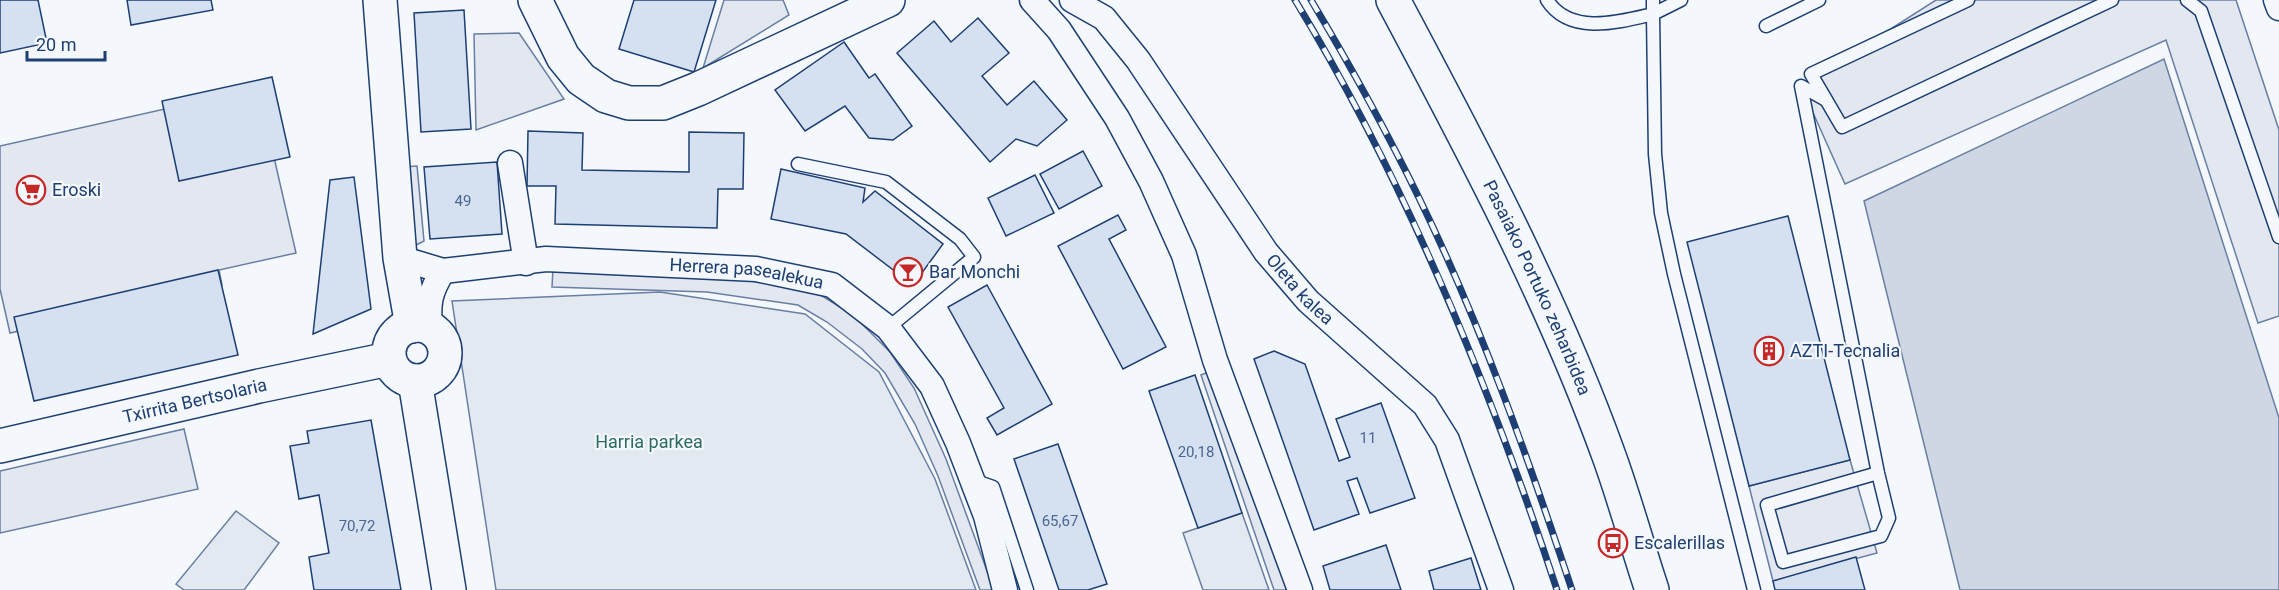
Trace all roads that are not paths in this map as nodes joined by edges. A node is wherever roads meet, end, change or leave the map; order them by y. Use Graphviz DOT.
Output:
graph roads {
  1 [pos="380,0"];
  2 [pos="888,0"];
  3 [pos="1032,0"];
  4 [pos="1072,0"];
  5 [pos="1393,0"];
  6 [pos="1547,0"];
  7 [pos="1653,0"];
  8 [pos="1681,0"];
  9 [pos="1819,0"];
  10 [pos="1968,0"];
  11 [pos="2112,0"];
  12 [pos="2187,0"];
  13 [pos="2276,0"];
  14 [pos="543,4"];
  15 [pos="2279,8"];
  16 [pos="1653,14"];
  17 [pos="1766,26"];
  18 [pos="1826,100"];
  19 [pos="510,163"];
  20 [pos="798,164"];
  21 [pos="2279,237"];
  22 [pos="400,258"];
  23 [pos="526,263"];
  24 [pos="443,271"];
  25 [pos="421,327"];
  26 [pos="888,328"];
  27 [pos="389,359"];
  28 [pos="415,381"];
  29 [pos="0,446"];
  30 [pos="1878,473"];
  31 [pos="972,479"];
  32 [pos="449,590"];
  33 [pos="1005,590"];
  34 [pos="1027,590"];
  35 [pos="1299,590"];
  36 [pos="1501,590"];
  37 [pos="1652,590"];
  38 [pos="1754,590"];
  1 -- 22 [label="street"];
  2 -- 14 [label="street"];
  3 -- 35 [label="street"];
  4 -- 36 [label="street, Oleta kalea"];
  5 -- 37 [label="street, Pasaiako Portuko zeharbidea"];
  6 -- 16 [label="lane"];
  7 -- 16 [label="lane"];
  8 -- 16 [label="lane"];
  9 -- 17 [label="lane"];
  10 -- 18 [label="lane"];
  11 -- 18 [label="lane"];
  12 -- 21 [label="lane"];
  13 -- 15 [label="street"];
  16 -- 38 [label="lane"];
  18 -- 30 [label="lane"];
  19 -- 23 [label="street"];
  20 -- 26 [label="lane"];
  22 -- 24 [label="street"];
  22 -- 25 [label="street"];
  23 -- 24 [label="street, Herrera pasealekua"];
  23 -- 26 [label="street, Herrera pasealekua"];
  24 -- 25 [label="street"];
  25 -- 27 [label="street"];
  25 -- 28 [label="street"];
  26 -- 31 [label="street, Herrera pasealekua"];
  27 -- 28 [label="street"];
  27 -- 29 [label="street, Txirrita Bertsolaria"];
  28 -- 32 [label="street"];
  30 -- 30 [label="lane"];
  31 -- 33 [label="street, Herrera pasealekua"];
  31 -- 34 [label="lane"];
}
